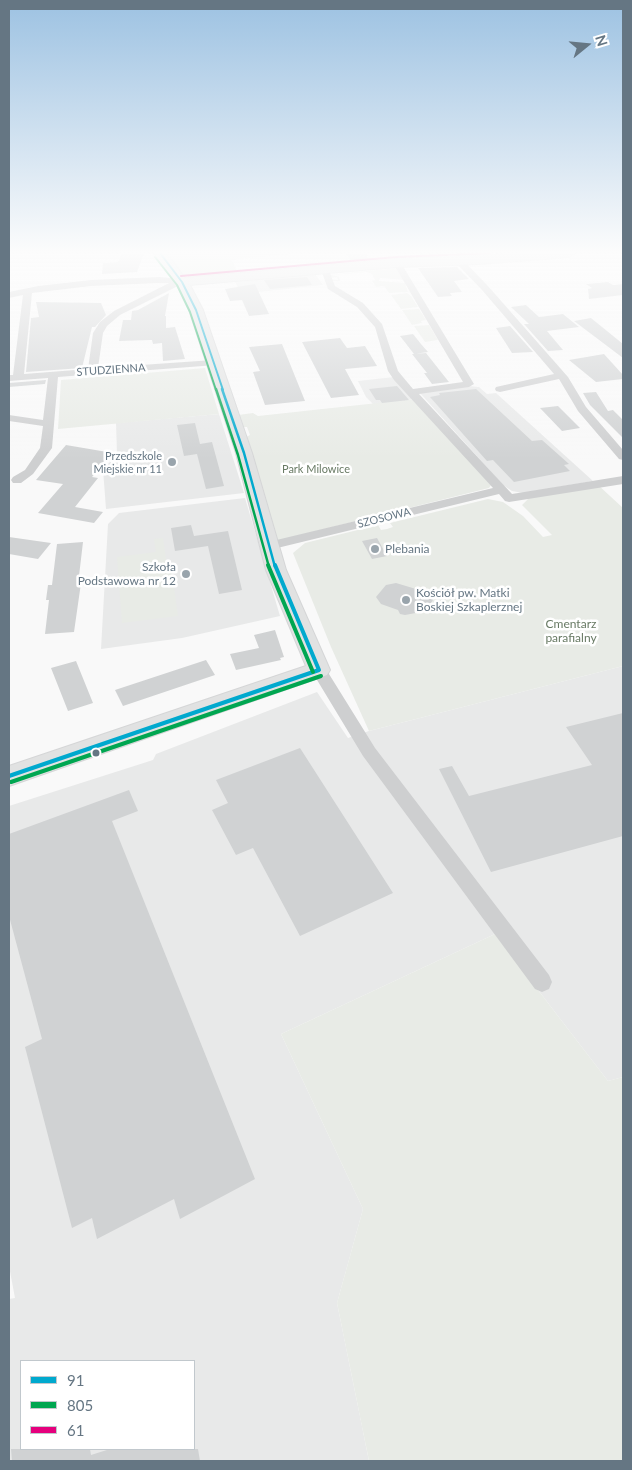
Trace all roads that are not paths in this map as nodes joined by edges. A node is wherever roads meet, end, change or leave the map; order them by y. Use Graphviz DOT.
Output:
graph roads {
  1 [pos="26,322"];
  2 [pos="106,322"];
  3 [pos="200,322"];
  4 [pos="375,322"];
  5 [pos="433,322"];
  6 [pos="515,322"];
  7 [pos="213,363"];
  8 [pos="94,372"];
  9 [pos="53,375"];
  10 [pos="13,378"];
  11 [pos="563,378"];
  12 [pos="500,389"];
  13 [pos="411,392"];
  14 [pos="9,418"];
  15 [pos="49,424"];
  16 [pos="623,457"];
  17 [pos="17,480"];
  18 [pos="623,480"];
  19 [pos="500,490"];
  20 [pos="268,546"];
  21 [pos="319,670"];
  22 [pos="9,776"];
  23 [pos="542,982"];
  1 -- 10 [label="street"];
  2 -- 8 [label="street"];
  3 -- 7 [label="street"];
  4 -- 13 [label="street"];
  5 -- 13 [label="street"];
  6 -- 11 [label="street"];
  7 -- 8 [label="street, STUDZIENNA"];
  7 -- 20 [label="street"];
  8 -- 9 [label="street, STUDZIENNA"];
  9 -- 10 [label="street, STUDZIENNA"];
  9 -- 15 [label="street"];
  11 -- 12 [label="street"];
  11 -- 16 [label="street"];
  13 -- 19 [label="street"];
  14 -- 15 [label="street"];
  15 -- 17 [label="street"];
  18 -- 19 [label="street"];
  19 -- 20 [label="street, SZOSOWA"];
  20 -- 21 [label="street"];
  21 -- 22 [label="street"];
  21 -- 23 [label="street"];
}
